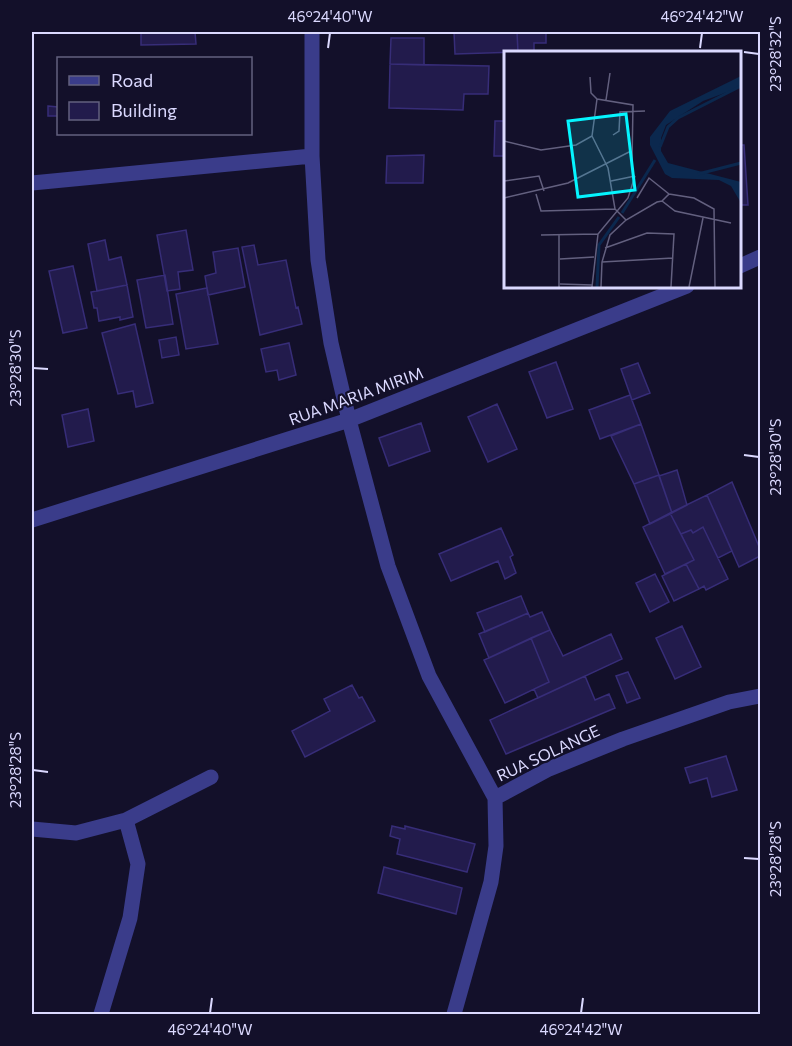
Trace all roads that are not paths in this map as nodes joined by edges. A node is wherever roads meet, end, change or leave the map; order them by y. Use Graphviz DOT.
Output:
graph roads {
  1 [pos="312,32"];
  2 [pos="312,156"];
  3 [pos="32,183"];
  4 [pos="760,258"];
  5 [pos="741,266"];
  6 [pos="682,288"];
  7 [pos="349,420"];
  8 [pos="32,520"];
  9 [pos="760,696"];
  10 [pos="211,777"];
  11 [pos="495,798"];
  12 [pos="126,820"];
  13 [pos="32,829"];
  14 [pos="101,1014"];
  15 [pos="454,1014"];
  1 -- 2 [label="street"];
  2 -- 3 [label="street"];
  2 -- 7 [label="street"];
  4 -- 5 [label="street"];
  6 -- 7 [label="street, RUA MARIA MIRIM"];
  7 -- 8 [label="street, RUA MARIA MIRIM"];
  7 -- 11 [label="street"];
  9 -- 11 [label="street, RUA SOLANGE"];
  10 -- 12 [label="street"];
  11 -- 15 [label="street, RUA SOLANGE"];
  12 -- 13 [label="street"];
  12 -- 14 [label="street"];
}
